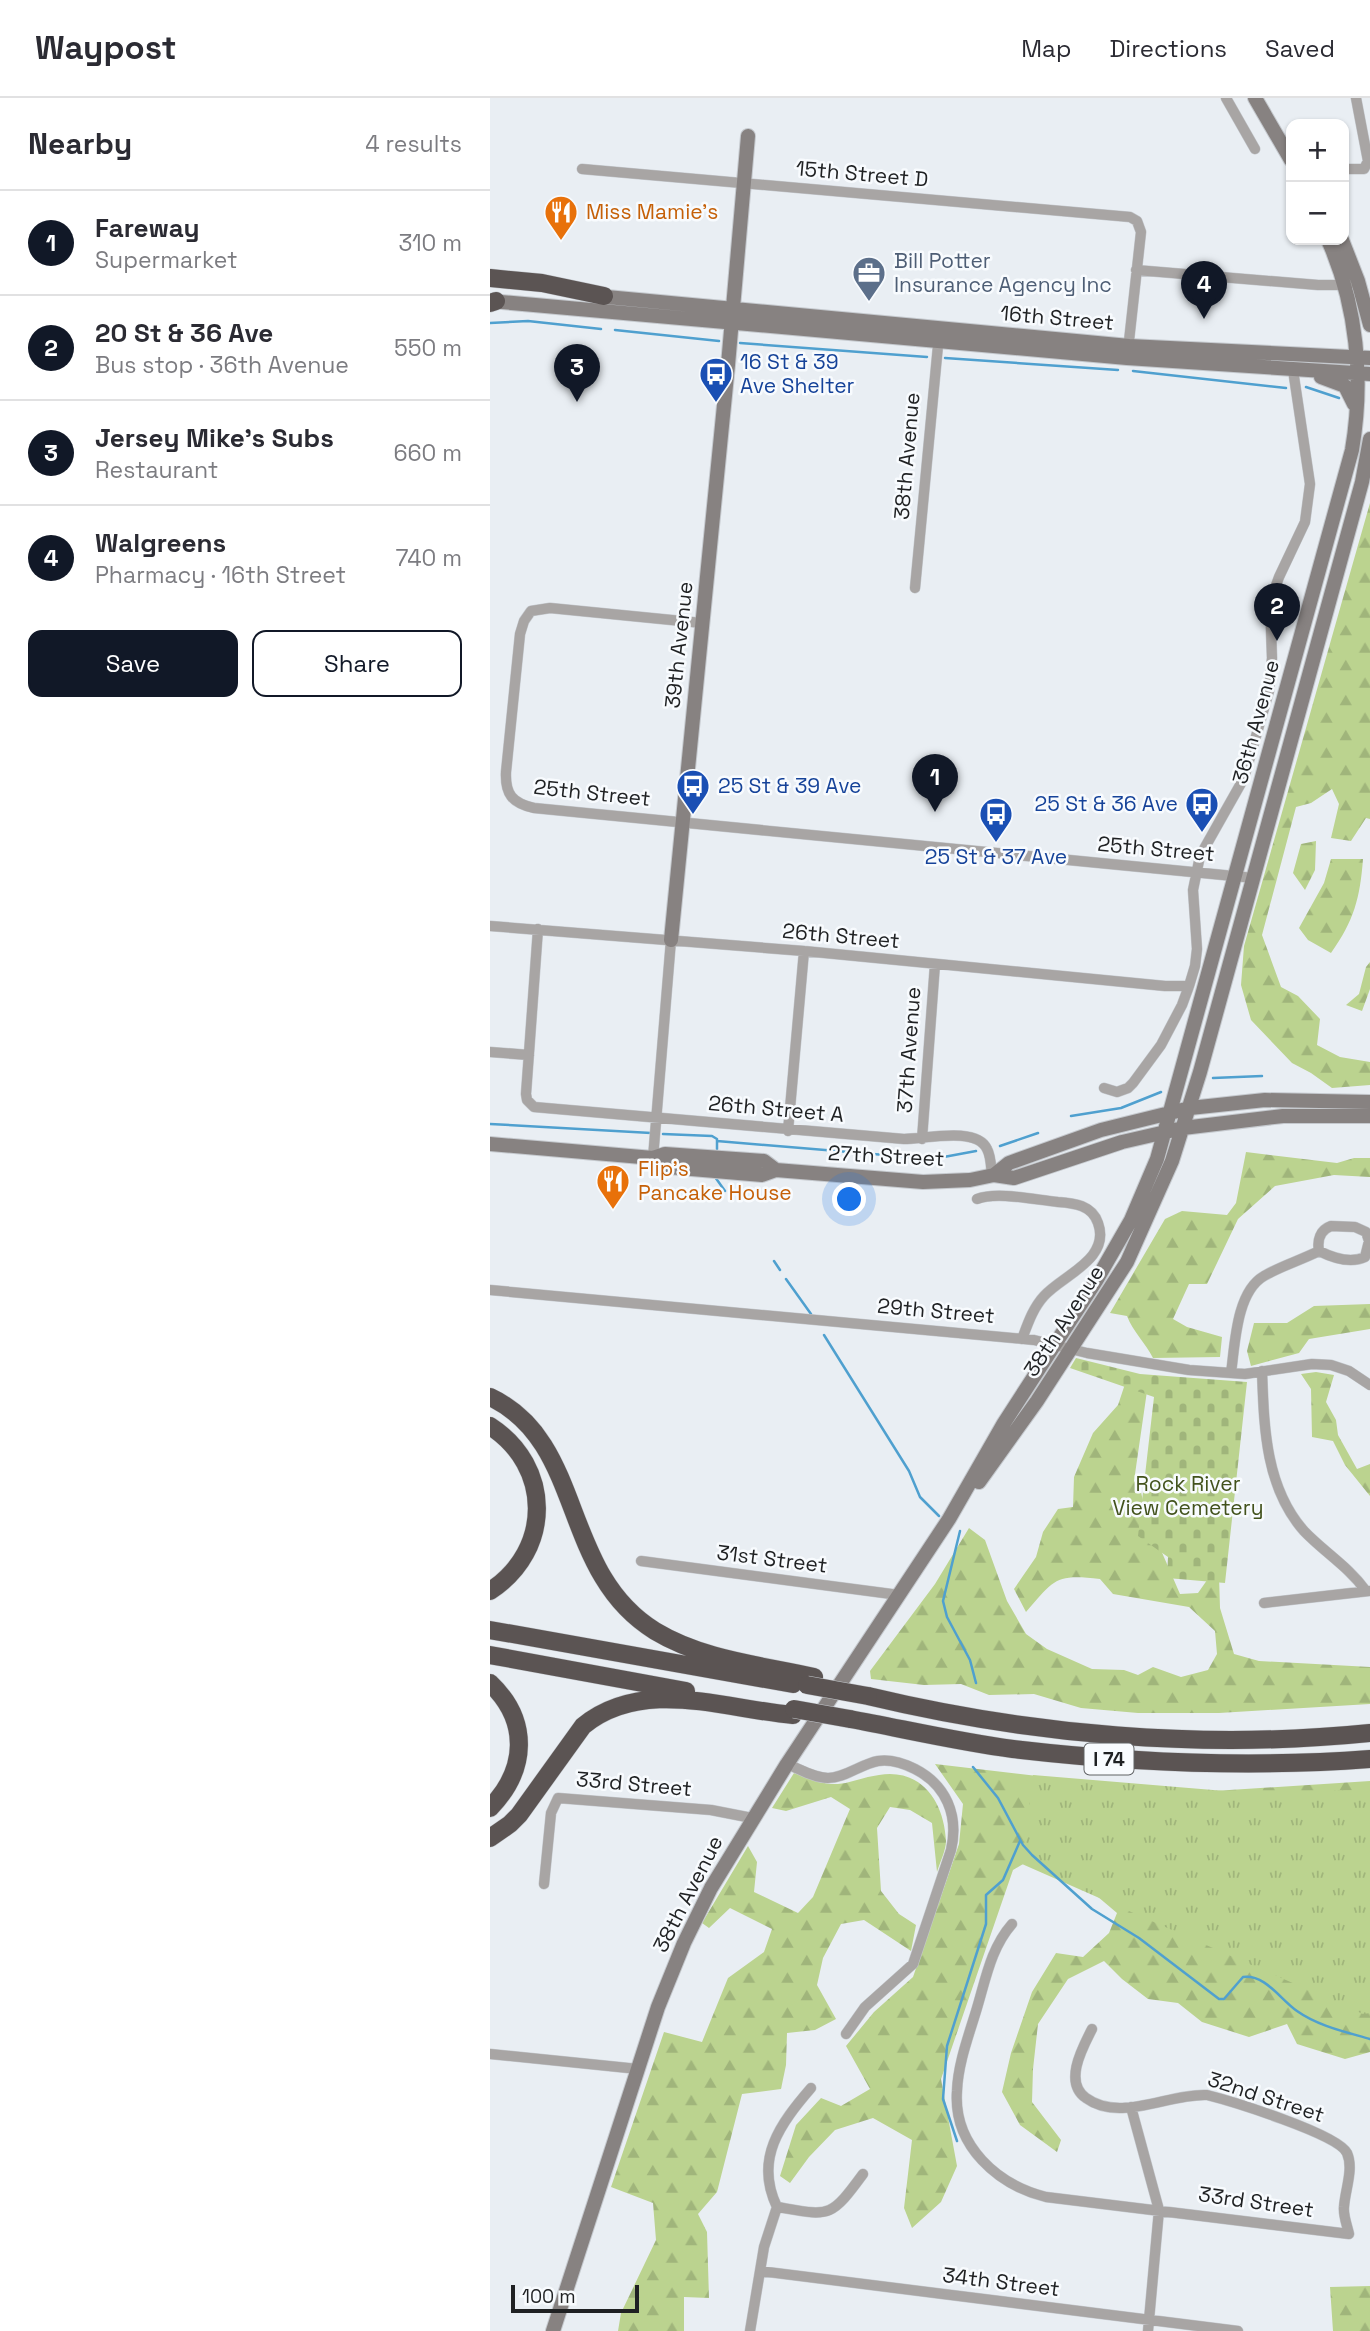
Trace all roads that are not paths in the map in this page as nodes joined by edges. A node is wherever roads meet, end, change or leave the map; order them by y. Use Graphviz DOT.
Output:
graph roads {
  1 [pos="1226,98"];
  2 [pos="1255,98"];
  3 [pos="1356,98"];
  4 [pos="748,136"];
  5 [pos="1255,149"];
  6 [pos="1286,151"];
  7 [pos="582,169"];
  8 [pos="1349,170"];
  9 [pos="744,183"];
  10 [pos="1331,245"];
  11 [pos="1343,245"];
  12 [pos="1136,270"];
  13 [pos="490,278"];
  14 [pos="1351,283"];
  15 [pos="604,296"];
  16 [pos="491,297"];
  17 [pos="733,314"];
  18 [pos="1370,325"];
  19 [pos="939,334"];
  20 [pos="1128,352"];
  21 [pos="1363,358"];
  22 [pos="1296,370"];
  23 [pos="1363,374"];
  24 [pos="1356,416"];
  25 [pos="1370,439"];
  26 [pos="915,588"];
  27 [pos="702,623"];
  28 [pos="682,822"];
  29 [pos="1196,871"];
  30 [pos="1237,875"];
  31 [pos="1254,878"];
  32 [pos="490,926"];
  33 [pos="538,929"];
  34 [pos="671,940"];
  35 [pos="804,951"];
  36 [pos="935,964"];
  37 [pos="1189,986"];
  38 [pos="490,1052"];
  39 [pos="529,1055"];
  40 [pos="1200,1072"];
  41 [pos="1182,1073"];
  42 [pos="1104,1088"];
  43 [pos="1370,1102"];
  44 [pos="1226,1103"];
  45 [pos="1189,1108"];
  46 [pos="1172,1112"];
  47 [pos="1370,1116"];
  48 [pos="657,1117"];
  49 [pos="1132,1122"];
  50 [pos="1211,1124"];
  51 [pos="1183,1128"];
  52 [pos="788,1131"];
  53 [pos="1166,1131"];
  54 [pos="922,1139"];
  55 [pos="1122,1142"];
  56 [pos="490,1144"];
  57 [pos="653,1158"];
  58 [pos="1172,1161"];
  59 [pos="993,1175"];
  60 [pos="1151,1177"];
  61 [pos="977,1199"];
  62 [pos="1319,1251"];
  63 [pos="490,1290"];
  64 [pos="1022,1339"];
  65 [pos="1055,1344"];
  66 [pos="1071,1349"];
  67 [pos="1262,1371"];
  68 [pos="1231,1373"];
  69 [pos="1370,1385"];
  70 [pos="490,1396"];
  71 [pos="490,1426"];
  72 [pos="949,1519"];
  73 [pos="640,1561"];
  74 [pos="490,1591"];
  75 [pos="1368,1591"];
  76 [pos="900,1595"];
  77 [pos="1264,1603"];
  78 [pos="490,1630"];
  79 [pos="490,1655"];
  80 [pos="811,1681"];
  81 [pos="490,1682"];
  82 [pos="793,1712"];
  83 [pos="1370,1733"];
  84 [pos="1370,1759"];
  85 [pos="787,1764"];
  86 [pos="490,1808"];
  87 [pos="752,1818"];
  88 [pos="490,1838"];
  89 [pos="544,1884"];
  90 [pos="1012,1924"];
  91 [pos="1092,2029"];
  92 [pos="846,2034"];
  93 [pos="490,2054"];
  94 [pos="638,2069"];
  95 [pos="811,2088"];
  96 [pos="1131,2107"];
  97 [pos="863,2174"];
  98 [pos="1159,2209"];
  99 [pos="776,2211"];
  100 [pos="1349,2234"];
  101 [pos="760,2271"];
  102 [pos="1149,2326"];
  103 [pos="552,2331"];
  104 [pos="750,2331"];
  105 [pos="1238,2331"];
  1 -- 5 [label="street"];
  2 -- 6 [label="main road"];
  3 -- 8 [label="street"];
  4 -- 9 [label="main road, 39th Avenue"];
  7 -- 9 [label="street, 15th Street D"];
  9 -- 12 [label="street, 15th Street D"];
  9 -- 17 [label="main road, 39th Avenue"];
  10 -- 14 [label="main road, 36th Avenue"];
  11 -- 14 [label="main road, 36th Avenue"];
  12 -- 14 [label="street"];
  12 -- 20 [label="street"];
  13 -- 15 [label="highway"];
  14 -- 18 [label="main road, 36th Avenue"];
  14 -- 21 [label="main road, 36th Avenue"];
  15 -- 16 [label="main road, 16th Street"];
  15 -- 17 [label="main road, 16th Street"];
  16 -- 17 [label="main road, 16th Street"];
  17 -- 19 [label="main road, 16th Street"];
  17 -- 27 [label="main road, 39th Avenue"];
  19 -- 20 [label="main road, 16th Street"];
  19 -- 26 [label="street, 38th Avenue"];
  20 -- 21 [label="main road, 16th Street"];
  20 -- 22 [label="main road, 16th Street"];
  21 -- 23 [label="main road, 36th Avenue"];
  22 -- 23 [label="main road, 16th Street"];
  22 -- 24 [label="main road"];
  22 -- 29 [label="street, 36th Avenue"];
  23 -- 24 [label="main road, 36th Avenue"];
  24 -- 30 [label="main road, 36th Avenue"];
  25 -- 31 [label="main road, 36th Avenue"];
  27 -- 28 [label="main road, 39th Avenue"];
  27 -- 28 [label="street, 25th Street"];
  28 -- 29 [label="street, 25th Street"];
  28 -- 34 [label="main road, 39th Avenue"];
  29 -- 30 [label="street, 25th Street"];
  29 -- 37 [label="street, 36th Avenue"];
  30 -- 31 [label="street, 25th Street"];
  30 -- 41 [label="main road, 36th Avenue"];
  31 -- 40 [label="main road, 36th Avenue"];
  32 -- 33 [label="street, 26th Street"];
  33 -- 34 [label="street, 26th Street"];
  33 -- 39 [label="street"];
  34 -- 35 [label="street, 26th Street"];
  34 -- 48 [label="street, 39th Avenue"];
  35 -- 36 [label="street, 26th Street"];
  35 -- 52 [label="street"];
  36 -- 37 [label="street, 26th Street"];
  36 -- 54 [label="street, 37th Avenue"];
  37 -- 42 [label="street, 36th Avenue"];
  38 -- 39 [label="street"];
  39 -- 48 [label="street, 26th Street A"];
  40 -- 44 [label="main road"];
  40 -- 45 [label="main road, 36th Avenue"];
  41 -- 46 [label="main road, 36th Avenue"];
  41 -- 49 [label="main road"];
  43 -- 44 [label="main road, 27th Street"];
  44 -- 45 [label="main road, 27th Street"];
  45 -- 46 [label="main road, 27th Street"];
  45 -- 51 [label="main road, 36th Avenue"];
  46 -- 49 [label="main road, 27th Street"];
  46 -- 53 [label="main road, 36th Avenue"];
  47 -- 50 [label="main road, 27th Street"];
  48 -- 52 [label="street, 26th Street A"];
  48 -- 57 [label="street, 39th Avenue"];
  49 -- 59 [label="main road, 27th Street"];
  50 -- 51 [label="main road, 27th Street"];
  50 -- 58 [label="main road"];
  51 -- 53 [label="main road, 27th Street"];
  51 -- 58 [label="main road, 38th Avenue"];
  52 -- 54 [label="street, 26th Street A"];
  53 -- 55 [label="main road, 27th Street"];
  53 -- 60 [label="main road, 38th Avenue"];
  54 -- 59 [label="street, 26th Street A"];
  55 -- 59 [label="main road, 27th Street"];
  55 -- 60 [label="main road"];
  56 -- 57 [label="main road, 27th Street"];
  57 -- 59 [label="main road, 27th Street"];
  58 -- 66 [label="main road, 38th Avenue"];
  60 -- 65 [label="main road, 38th Avenue"];
  61 -- 64 [label="street"];
  62 -- 62 [label="street"];
  62 -- 68 [label="street"];
  63 -- 64 [label="street, 29th Street"];
  64 -- 65 [label="street, 29th Street"];
  65 -- 66 [label="street, 29th Street"];
  65 -- 72 [label="main road, 38th Avenue"];
  66 -- 68 [label="street, 29th Street"];
  66 -- 72 [label="main road, 38th Avenue"];
  67 -- 68 [label="street, 29th Street"];
  67 -- 69 [label="street, 29th Street"];
  67 -- 75 [label="street"];
  70 -- 80 [label="highway"];
  71 -- 74 [label="highway"];
  72 -- 76 [label="main road, 38th Avenue"];
  73 -- 76 [label="street, 31st Street"];
  75 -- 77 [label="street"];
  76 -- 85 [label="main road, 38th Avenue"];
  78 -- 80 [label="highway, I 74"];
  79 -- 82 [label="highway, I 74"];
  80 -- 83 [label="highway, I 74, bridge"];
  81 -- 86 [label="highway"];
  82 -- 84 [label="highway, I 74, bridge"];
  82 -- 88 [label="highway"];
  85 -- 87 [label="main road, 38th Avenue"];
  85 -- 92 [label="street"];
  87 -- 89 [label="street, 33rd Street"];
  87 -- 94 [label="main road, 38th Avenue"];
  90 -- 98 [label="street, 33rd Street"];
  91 -- 96 [label="street, 32nd Street"];
  93 -- 94 [label="street"];
  94 -- 103 [label="main road, 38th Avenue"];
  95 -- 99 [label="street"];
  96 -- 98 [label="street"];
  96 -- 100 [label="street, 32nd Street"];
  97 -- 99 [label="street"];
  98 -- 100 [label="street, 33rd Street"];
  98 -- 102 [label="street"];
  99 -- 101 [label="street"];
  101 -- 102 [label="street, 34th Street"];
  101 -- 104 [label="street"];
  102 -- 105 [label="street, 34th Street"];
}
